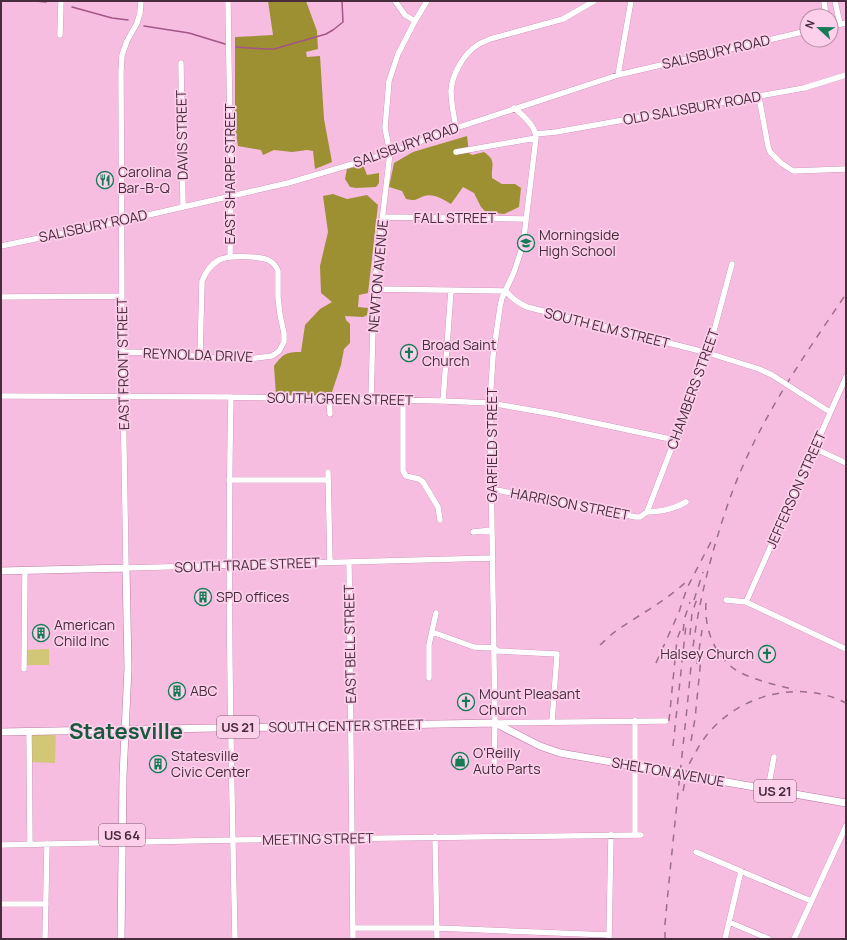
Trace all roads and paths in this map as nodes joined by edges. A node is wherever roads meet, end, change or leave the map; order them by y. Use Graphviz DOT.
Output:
graph roads {
  1 [pos="61,1"];
  2 [pos="141,1"];
  3 [pos="228,1"];
  4 [pos="394,1"];
  5 [pos="427,1"];
  6 [pos="594,1"];
  7 [pos="631,1"];
  8 [pos="835,1"];
  9 [pos="415,21"];
  10 [pos="843,23"];
  11 [pos="799,33"];
  12 [pos="60,35"];
  13 [pos="181,62"];
  14 [pos="618,75"];
  15 [pos="846,76"];
  16 [pos="760,97"];
  17 [pos="514,108"];
  18 [pos="456,128"];
  19 [pos="536,136"];
  20 [pos="456,152"];
  21 [pos="390,153"];
  22 [pos="846,169"];
  23 [pos="231,197"];
  24 [pos="183,207"];
  25 [pos="383,218"];
  26 [pos="526,219"];
  27 [pos="122,221"];
  28 [pos="1,246"];
  29 [pos="230,257"];
  30 [pos="732,264"];
  31 [pos="374,289"];
  32 [pos="450,290"];
  33 [pos="506,291"];
  34 [pos="122,296"];
  35 [pos="1,297"];
  36 [pos="123,352"];
  37 [pos="708,353"];
  38 [pos="200,356"];
  39 [pos="846,377"];
  40 [pos="1,396"];
  41 [pos="124,397"];
  42 [pos="231,398"];
  43 [pos="329,399"];
  44 [pos="371,400"];
  45 [pos="404,400"];
  46 [pos="444,401"];
  47 [pos="490,403"];
  48 [pos="830,412"];
  49 [pos="330,414"];
  50 [pos="675,440"];
  51 [pos="814,448"];
  52 [pos="846,462"];
  53 [pos="328,472"];
  54 [pos="229,480"];
  55 [pos="328,480"];
  56 [pos="491,489"];
  57 [pos="686,502"];
  58 [pos="647,512"];
  59 [pos="440,520"];
  60 [pos="492,530"];
  61 [pos="473,532"];
  62 [pos="492,558"];
  63 [pos="330,562"];
  64 [pos="350,562"];
  65 [pos="229,565"];
  66 [pos="126,568"];
  67 [pos="1,571"];
  68 [pos="25,571"];
  69 [pos="726,600"];
  70 [pos="746,602"];
  71 [pos="436,613"];
  72 [pos="432,632"];
  73 [pos="494,648"];
  74 [pos="846,649"];
  75 [pos="24,669"];
  76 [pos="429,678"];
  77 [pos="635,721"];
  78 [pos="666,721"];
  79 [pos="552,722"];
  80 [pos="495,723"];
  81 [pos="351,725"];
  82 [pos="232,727"];
  83 [pos="126,731"];
  84 [pos="1,732"];
  85 [pos="30,732"];
  86 [pos="774,757"];
  87 [pos="494,765"];
  88 [pos="635,766"];
  89 [pos="768,789"];
  90 [pos="846,803"];
  91 [pos="846,826"];
  92 [pos="610,835"];
  93 [pos="436,837"];
  94 [pos="352,838"];
  95 [pos="233,840"];
  96 [pos="122,842"];
  97 [pos="47,844"];
  98 [pos="1,845"];
  99 [pos="30,845"];
  100 [pos="696,852"];
  101 [pos="741,871"];
  102 [pos="811,901"];
  103 [pos="1,904"];
  104 [pos="46,904"];
  105 [pos="729,922"];
  106 [pos="353,928"];
  107 [pos="437,928"];
  108 [pos="609,937"];
  109 [pos="45,939"];
  110 [pos="122,939"];
  111 [pos="235,939"];
  112 [pos="353,939"];
  113 [pos="437,939"];
  114 [pos="724,939"];
  115 [pos="769,939"];
  116 [pos="794,939"];
  1 -- 12 [label="street"];
  2 -- 27 [label="street, EAST FRONT STREET"];
  3 -- 23 [label="street, EAST SHARPE STREET"];
  4 -- 9 [label="street"];
  5 -- 9 [label="street, NEWTON AVENUE"];
  6 -- 18 [label="street"];
  7 -- 14 [label="street"];
  8 -- 10 [label="street"];
  9 -- 21 [label="street, NEWTON AVENUE"];
  11 -- 14 [label="street, SALISBURY ROAD"];
  13 -- 24 [label="street, DAVIS STREET"];
  14 -- 17 [label="street, SALISBURY ROAD"];
  15 -- 16 [label="street, OLD SALISBURY ROAD"];
  16 -- 19 [label="street, OLD SALISBURY ROAD"];
  16 -- 22 [label="street"];
  17 -- 18 [label="street, SALISBURY ROAD"];
  17 -- 19 [label="street"];
  18 -- 21 [label="street, SALISBURY ROAD"];
  19 -- 20 [label="street, OLD SALISBURY ROAD"];
  19 -- 26 [label="street, GARFIELD STREET"];
  21 -- 23 [label="street, SALISBURY ROAD"];
  21 -- 25 [label="street, NEWTON AVENUE"];
  23 -- 24 [label="street, SALISBURY ROAD"];
  23 -- 29 [label="street, EAST SHARPE STREET"];
  24 -- 27 [label="street, SALISBURY ROAD"];
  25 -- 26 [label="street, FALL STREET"];
  25 -- 31 [label="street, NEWTON AVENUE"];
  26 -- 33 [label="street, GARFIELD STREET"];
  27 -- 28 [label="street, SALISBURY ROAD"];
  27 -- 34 [label="street, EAST FRONT STREET"];
  29 -- 38 [label="street, EAST SHARPE STREET"];
  29 -- 38 [label="street, REYNOLDA DRIVE"];
  30 -- 37 [label="street, CHAMBERS STREET"];
  31 -- 32 [label="street"];
  31 -- 44 [label="street, NEWTON AVENUE"];
  32 -- 33 [label="street"];
  32 -- 46 [label="street"];
  33 -- 37 [label="street, SOUTH ELM STREET"];
  33 -- 47 [label="street, GARFIELD STREET"];
  34 -- 35 [label="street"];
  34 -- 36 [label="street, EAST FRONT STREET"];
  36 -- 38 [label="street, REYNOLDA DRIVE"];
  36 -- 41 [label="street, EAST FRONT STREET"];
  37 -- 48 [label="street, SOUTH ELM STREET, bridge"];
  37 -- 50 [label="street, CHAMBERS STREET"];
  39 -- 48 [label="street, JEFFERSON STREET"];
  40 -- 41 [label="street, SOUTH GREEN STREET"];
  41 -- 42 [label="street, SOUTH GREEN STREET"];
  41 -- 66 [label="street, EAST FRONT STREET"];
  42 -- 43 [label="street, SOUTH GREEN STREET"];
  42 -- 54 [label="street"];
  43 -- 44 [label="street, SOUTH GREEN STREET"];
  43 -- 49 [label="street"];
  44 -- 45 [label="street, SOUTH GREEN STREET"];
  45 -- 46 [label="street, SOUTH GREEN STREET"];
  45 -- 59 [label="street"];
  46 -- 47 [label="street, SOUTH GREEN STREET"];
  47 -- 50 [label="street, SOUTH GREEN STREET"];
  47 -- 56 [label="street, GARFIELD STREET"];
  48 -- 51 [label="street, JEFFERSON STREET"];
  50 -- 58 [label="street, CHAMBERS STREET"];
  51 -- 52 [label="street"];
  51 -- 70 [label="street, JEFFERSON STREET"];
  53 -- 55 [label="street"];
  54 -- 55 [label="street"];
  54 -- 65 [label="street"];
  55 -- 63 [label="street"];
  56 -- 58 [label="street, HARRISON STREET"];
  56 -- 60 [label="street, GARFIELD STREET"];
  57 -- 58 [label="street, HARRISON STREET"];
  60 -- 61 [label="street"];
  60 -- 62 [label="street, GARFIELD STREET"];
  62 -- 64 [label="street, SOUTH TRADE STREET"];
  62 -- 73 [label="street, GARFIELD STREET"];
  63 -- 64 [label="street, SOUTH TRADE STREET"];
  63 -- 65 [label="street, SOUTH TRADE STREET"];
  64 -- 81 [label="street, EAST BELL STREET"];
  65 -- 66 [label="street, SOUTH TRADE STREET"];
  65 -- 82 [label="street"];
  66 -- 68 [label="main road, SOUTH TRADE STREET"];
  66 -- 83 [label="main road, EAST FRONT STREET"];
  67 -- 68 [label="main road, SOUTH TRADE STREET"];
  68 -- 75 [label="street"];
  69 -- 70 [label="street"];
  70 -- 74 [label="street"];
  71 -- 72 [label="street"];
  72 -- 73 [label="street"];
  72 -- 76 [label="street"];
  73 -- 79 [label="street"];
  73 -- 80 [label="street, GARFIELD STREET"];
  77 -- 78 [label="street, SOUTH CENTER STREET"];
  77 -- 79 [label="street, SOUTH CENTER STREET"];
  77 -- 88 [label="street"];
  79 -- 80 [label="street, SOUTH CENTER STREET"];
  80 -- 81 [label="main road, SOUTH CENTER STREET / US 21"];
  80 -- 87 [label="street, GARFIELD STREET"];
  80 -- 88 [label="main road, SHELTON AVENUE / US 21"];
  81 -- 82 [label="main road, SOUTH CENTER STREET / US 21"];
  81 -- 94 [label="street, EAST BELL STREET"];
  82 -- 83 [label="main road, SOUTH CENTER STREET / US 21"];
  82 -- 95 [label="street"];
  83 -- 85 [label="main road, SOUTH CENTER STREET"];
  83 -- 96 [label="main road, US 64"];
  84 -- 85 [label="main road, SOUTH CENTER STREET"];
  85 -- 99 [label="street"];
  86 -- 89 [label="street"];
  88 -- 89 [label="main road, SHELTON AVENUE / US 21"];
  88 -- 92 [label="street, MEETING STREET"];
  89 -- 90 [label="main road, SHELTON AVENUE / US 21"];
  91 -- 102 [label="street"];
  92 -- 93 [label="street, MEETING STREET"];
  92 -- 108 [label="street"];
  93 -- 94 [label="street, MEETING STREET"];
  93 -- 107 [label="street"];
  94 -- 95 [label="street, MEETING STREET"];
  94 -- 106 [label="street, EAST BELL STREET"];
  95 -- 96 [label="street, MEETING STREET"];
  95 -- 111 [label="street"];
  96 -- 97 [label="street, MEETING STREET"];
  96 -- 110 [label="main road, US 64"];
  97 -- 99 [label="street, MEETING STREET"];
  97 -- 104 [label="street"];
  98 -- 99 [label="street, MEETING STREET"];
  100 -- 101 [label="street"];
  101 -- 102 [label="street"];
  101 -- 105 [label="street"];
  102 -- 116 [label="street"];
  103 -- 104 [label="street"];
  104 -- 109 [label="street"];
  105 -- 114 [label="street"];
  105 -- 115 [label="street"];
  106 -- 107 [label="street"];
  106 -- 112 [label="street, EAST BELL STREET"];
  107 -- 108 [label="street"];
  107 -- 113 [label="street"];
}
